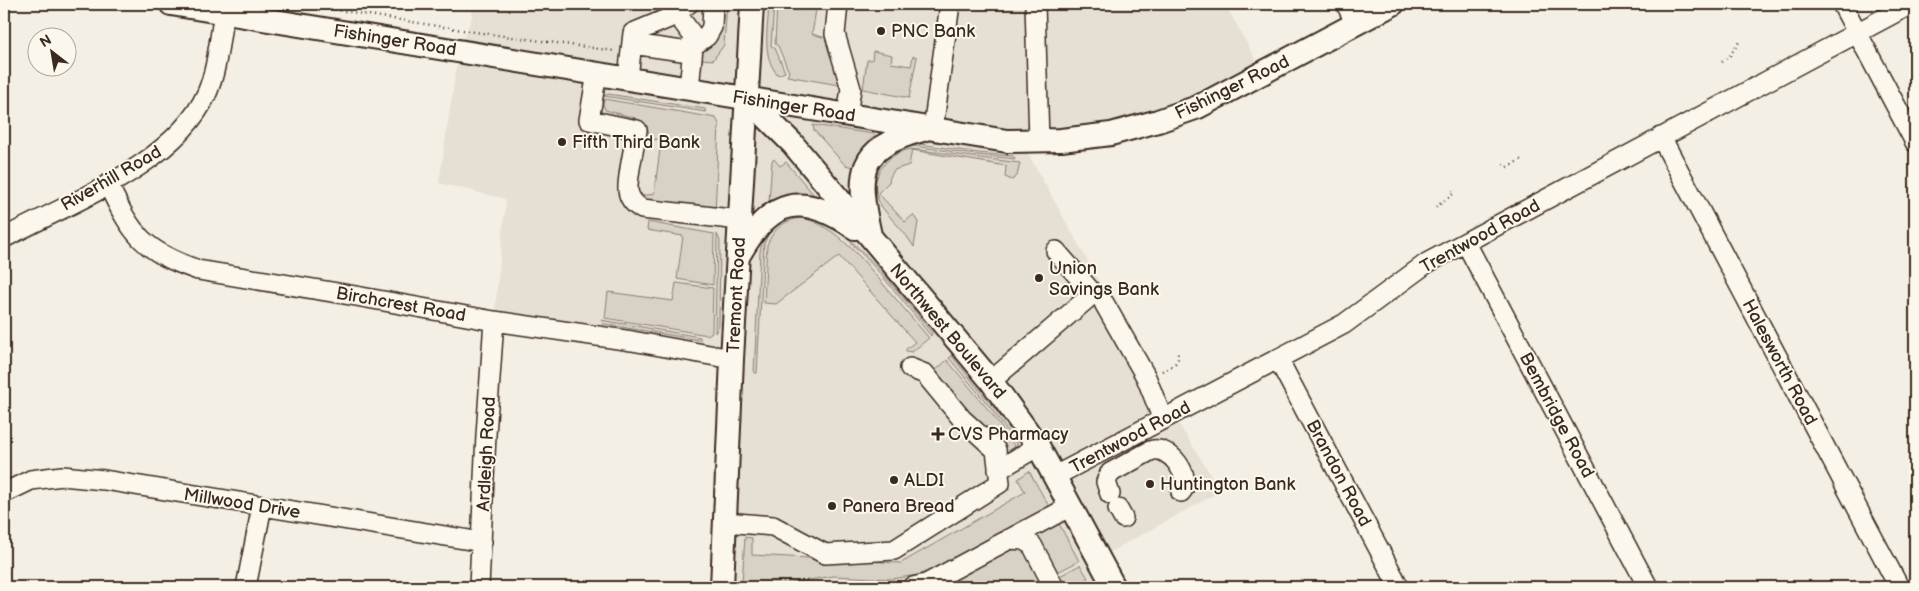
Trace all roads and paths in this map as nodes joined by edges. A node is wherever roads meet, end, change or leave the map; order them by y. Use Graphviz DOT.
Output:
graph roads {
  1 [pos="171,4"];
  2 [pos="300,4"];
  3 [pos="713,4"];
  4 [pos="752,4"];
  5 [pos="838,4"];
  6 [pos="950,4"];
  7 [pos="1035,4"];
  8 [pos="1346,4"];
  9 [pos="1393,4"];
  10 [pos="1842,4"];
  11 [pos="1911,4"];
  12 [pos="225,8"];
  13 [pos="678,12"];
  14 [pos="1356,24"];
  15 [pos="1857,33"];
  16 [pos="1739,42"];
  17 [pos="693,46"];
  18 [pos="631,48"];
  19 [pos="1722,62"];
  20 [pos="597,73"];
  21 [pos="628,78"];
  22 [pos="689,89"];
  23 [pos="748,98"];
  24 [pos="847,115"];
  25 [pos="930,129"];
  26 [pos="1661,137"];
  27 [pos="1039,140"];
  28 [pos="1915,142"];
  29 [pos="1524,158"];
  30 [pos="1503,164"];
  31 [pos="108,184"];
  32 [pos="1453,190"];
  33 [pos="1436,207"];
  34 [pos="740,226"];
  35 [pos="4,238"];
  36 [pos="871,238"];
  37 [pos="1466,243"];
  38 [pos="1056,251"];
  39 [pos="738,255"];
  40 [pos="1104,303"];
  41 [pos="494,321"];
  42 [pos="1177,352"];
  43 [pos="732,359"];
  44 [pos="1278,359"];
  45 [pos="910,368"];
  46 [pos="1162,371"];
  47 [pos="991,381"];
  48 [pos="1162,420"];
  49 [pos="1038,446"];
  50 [pos="998,470"];
  51 [pos="1056,476"];
  52 [pos="1181,492"];
  53 [pos="4,493"];
  54 [pos="262,506"];
  55 [pos="1072,506"];
  56 [pos="1117,507"];
  57 [pos="725,522"];
  58 [pos="1009,539"];
  59 [pos="482,542"];
  60 [pos="246,587"];
  61 [pos="479,587"];
  62 [pos="722,587"];
  63 [pos="914,587"];
  64 [pos="1054,587"];
  65 [pos="1114,587"];
  66 [pos="1399,587"];
  67 [pos="1648,587"];
  68 [pos="1898,587"];
  1 -- 12 [label="main road, Fishinger Road"];
  2 -- 18 [label="path"];
  3 -- 17 [label="street"];
  4 -- 23 [label="main road, Tremont Road"];
  5 -- 24 [label="street"];
  6 -- 25 [label="street"];
  7 -- 27 [label="street"];
  8 -- 14 [label="street"];
  9 -- 14 [label="main road, Fishinger Road"];
  10 -- 15 [label="street"];
  11 -- 15 [label="street, Trentwood Road"];
  12 -- 20 [label="main road, Fishinger Road"];
  12 -- 31 [label="street, Riverhill Road"];
  13 -- 17 [label="street"];
  13 -- 18 [label="street"];
  14 -- 27 [label="main road, Fishinger Road"];
  15 -- 26 [label="street, Trentwood Road"];
  15 -- 28 [label="street"];
  16 -- 19 [label="path"];
  17 -- 18 [label="street"];
  17 -- 22 [label="street"];
  18 -- 21 [label="street"];
  20 -- 21 [label="main road, Fishinger Road"];
  20 -- 34 [label="street"];
  21 -- 22 [label="main road, Fishinger Road"];
  22 -- 23 [label="main road, Fishinger Road"];
  23 -- 24 [label="main road, Fishinger Road"];
  23 -- 34 [label="main road, Tremont Road"];
  23 -- 36 [label="main road, Northwest Boulevard"];
  24 -- 25 [label="main road, Fishinger Road"];
  25 -- 27 [label="main road, Fishinger Road"];
  25 -- 36 [label="main road"];
  26 -- 37 [label="street, Trentwood Road"];
  26 -- 68 [label="street, Halesworth Road"];
  29 -- 30 [label="path"];
  31 -- 35 [label="street, Riverhill Road"];
  31 -- 41 [label="street, Birchcrest Road"];
  32 -- 33 [label="path"];
  34 -- 39 [label="main road, Tremont Road"];
  36 -- 39 [label="main road"];
  36 -- 47 [label="main road, Northwest Boulevard"];
  37 -- 44 [label="street, Trentwood Road"];
  37 -- 67 [label="street, Bembridge Road"];
  38 -- 47 [label="street"];
  39 -- 43 [label="main road, Tremont Road"];
  40 -- 48 [label="street"];
  41 -- 43 [label="street, Birchcrest Road"];
  41 -- 59 [label="street, Ardleigh Road"];
  42 -- 46 [label="path"];
  43 -- 57 [label="main road, Tremont Road"];
  44 -- 48 [label="street, Trentwood Road"];
  44 -- 66 [label="street, Brandon Road"];
  45 -- 50 [label="street"];
  47 -- 49 [label="main road, Northwest Boulevard"];
  48 -- 51 [label="street, Trentwood Road"];
  49 -- 50 [label="street"];
  49 -- 51 [label="main road, Northwest Boulevard"];
  50 -- 57 [label="street"];
  51 -- 55 [label="main road, Northwest Boulevard"];
  52 -- 56 [label="street"];
  53 -- 54 [label="street, Millwood Drive"];
  54 -- 59 [label="street, Millwood Drive"];
  54 -- 60 [label="street"];
  55 -- 58 [label="street"];
  55 -- 65 [label="main road, Northwest Boulevard"];
  57 -- 62 [label="main road, Tremont Road"];
  58 -- 63 [label="street"];
  58 -- 64 [label="street"];
  59 -- 61 [label="street, Ardleigh Road"];
}
